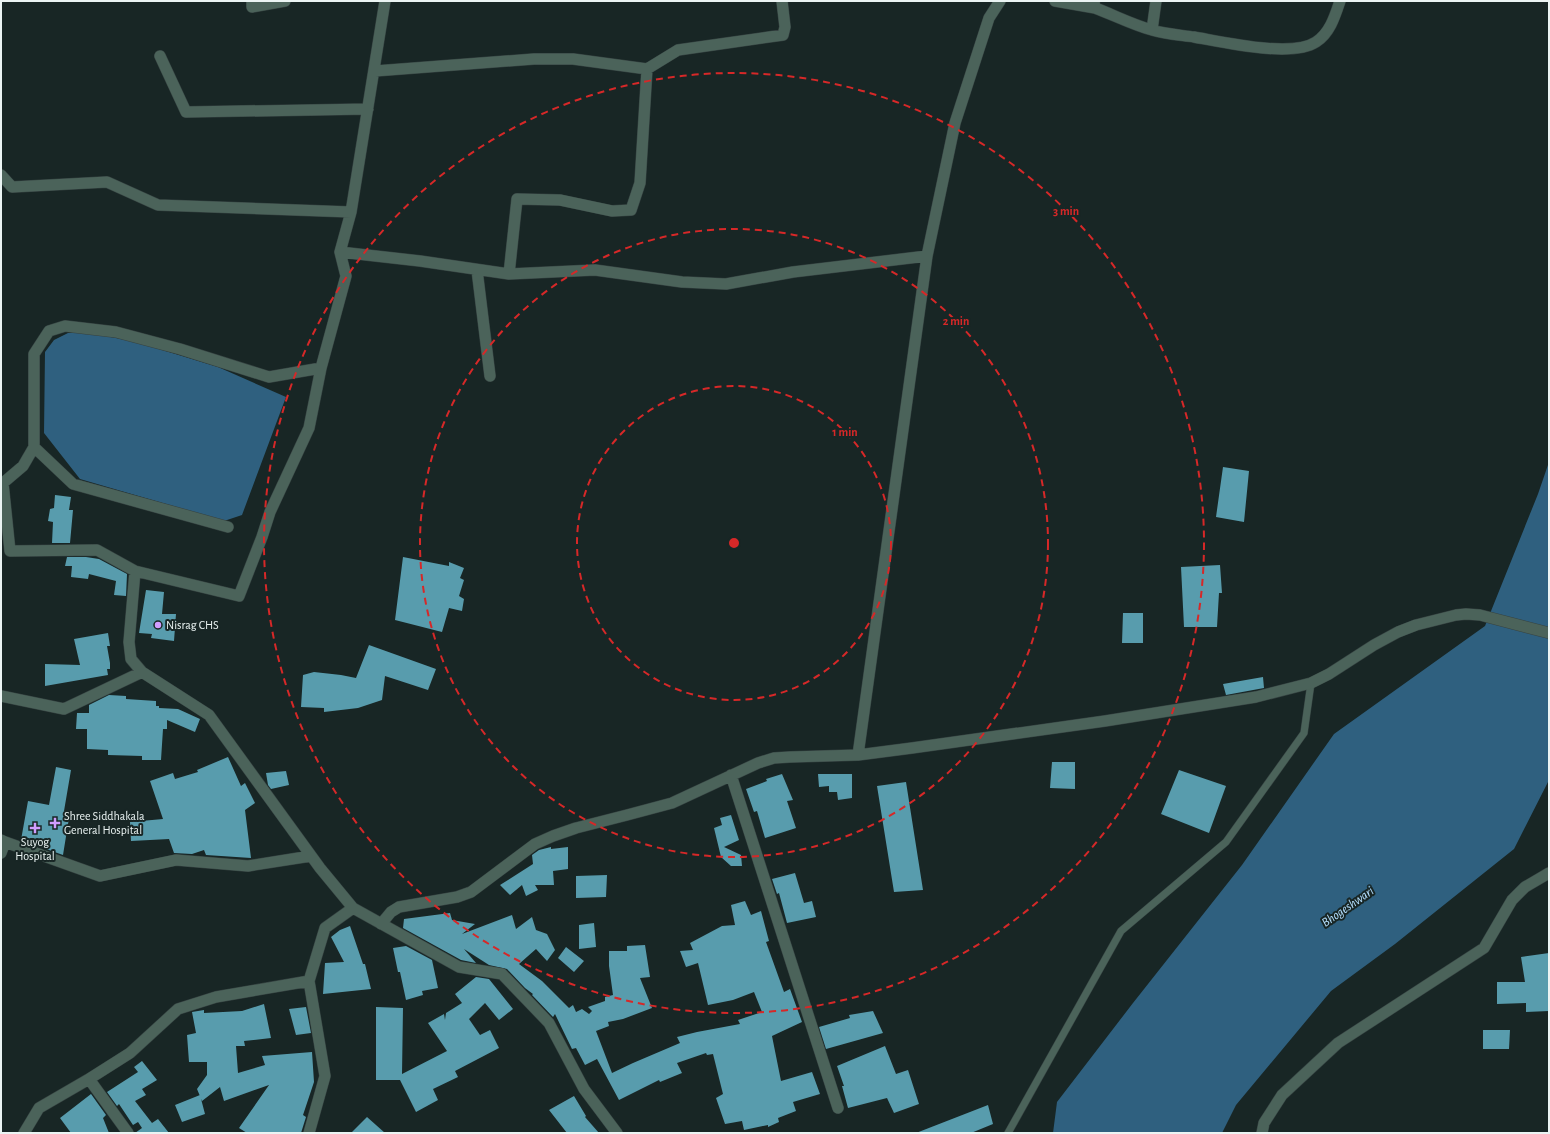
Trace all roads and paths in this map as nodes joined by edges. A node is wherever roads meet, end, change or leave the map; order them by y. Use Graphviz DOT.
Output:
graph roads {
  1 [pos="252,1"];
  2 [pos="285,1"];
  3 [pos="385,1"];
  4 [pos="782,1"];
  5 [pos="1000,1"];
  6 [pos="1055,1"];
  7 [pos="1156,1"];
  8 [pos="1340,1"];
  9 [pos="1095,4"];
  10 [pos="1152,30"];
  11 [pos="160,56"];
  12 [pos="648,69"];
  13 [pos="375,71"];
  14 [pos="368,109"];
  15 [pos="1,175"];
  16 [pos="351,212"];
  17 [pos="340,252"];
  18 [pos="927,256"];
  19 [pos="477,270"];
  20 [pos="510,274"];
  21 [pos="321,368"];
  22 [pos="490,376"];
  23 [pos="34,447"];
  24 [pos="2,483"];
  25 [pos="228,527"];
  26 [pos="5,552"];
  27 [pos="135,571"];
  28 [pos="1549,632"];
  29 [pos="142,672"];
  30 [pos="1311,683"];
  31 [pos="1,696"];
  32 [pos="858,755"];
  33 [pos="731,775"];
  34 [pos="3,841"];
  35 [pos="1,853"];
  36 [pos="312,856"];
  37 [pos="1549,873"];
  38 [pos="353,908"];
  39 [pos="381,924"];
  40 [pos="309,981"];
  41 [pos="89,1079"];
  42 [pos="838,1108"];
  43 [pos="24,1133"];
  44 [pos="128,1133"];
  45 [pos="309,1133"];
  46 [pos="617,1133"];
  47 [pos="1008,1133"];
  48 [pos="1262,1133"];
  1 -- 2 [label="street"];
  3 -- 13 [label="street"];
  4 -- 12 [label="street"];
  5 -- 18 [label="street"];
  6 -- 9 [label="street"];
  7 -- 10 [label="street"];
  8 -- 10 [label="street"];
  9 -- 10 [label="street"];
  11 -- 14 [label="street"];
  12 -- 13 [label="street"];
  12 -- 20 [label="street"];
  13 -- 14 [label="street"];
  14 -- 16 [label="street"];
  15 -- 16 [label="street"];
  16 -- 17 [label="street"];
  17 -- 19 [label="street"];
  17 -- 21 [label="street"];
  18 -- 20 [label="street"];
  18 -- 32 [label="street"];
  19 -- 20 [label="street"];
  19 -- 22 [label="street"];
  21 -- 23 [label="street"];
  21 -- 27 [label="street"];
  23 -- 24 [label="street"];
  23 -- 25 [label="street"];
  24 -- 26 [label="street"];
  26 -- 27 [label="street"];
  27 -- 29 [label="street"];
  28 -- 30 [label="street"];
  29 -- 31 [label="street"];
  29 -- 36 [label="street"];
  30 -- 32 [label="street"];
  30 -- 47 [label="lane"];
  32 -- 33 [label="street"];
  33 -- 39 [label="street"];
  33 -- 42 [label="street"];
  34 -- 35 [label="street"];
  34 -- 36 [label="street"];
  36 -- 38 [label="street"];
  37 -- 48 [label="street"];
  38 -- 39 [label="street"];
  38 -- 40 [label="street"];
  39 -- 46 [label="street"];
  40 -- 41 [label="street"];
  40 -- 45 [label="street"];
  41 -- 43 [label="street"];
  41 -- 44 [label="street"];
}
